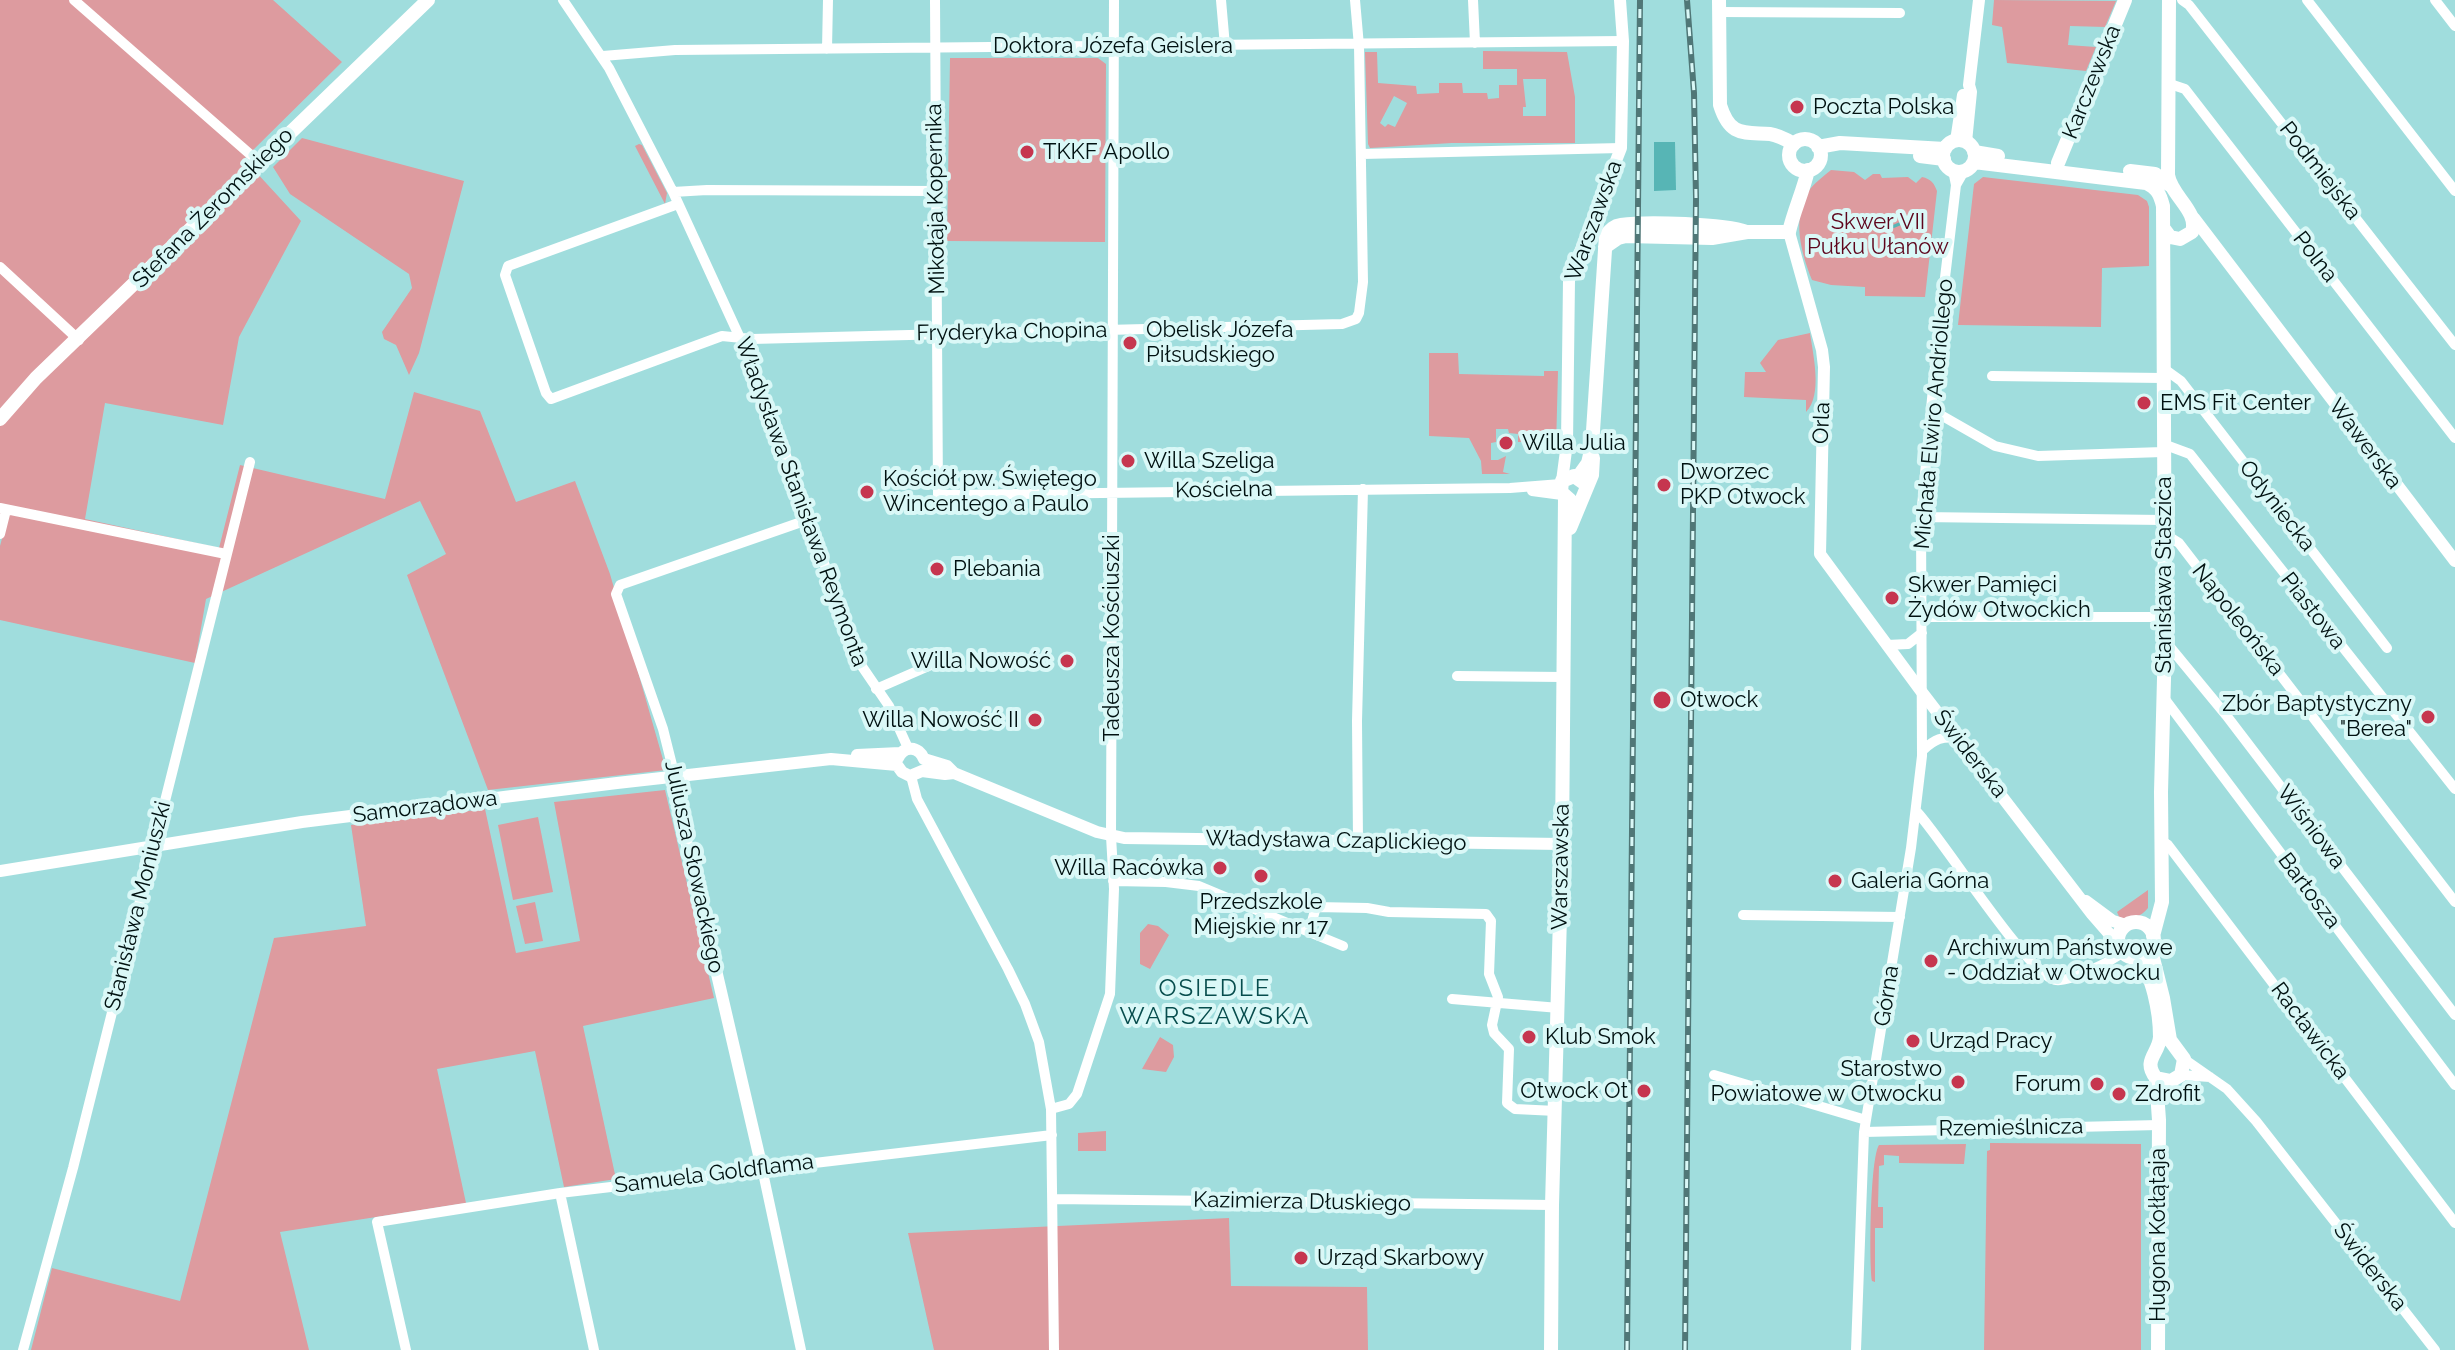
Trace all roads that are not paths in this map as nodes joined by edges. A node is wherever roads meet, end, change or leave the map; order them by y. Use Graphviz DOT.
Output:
graph roads {
  1 [pos="74,0"];
  2 [pos="428,0"];
  3 [pos="563,0"];
  4 [pos="828,0"];
  5 [pos="935,0"];
  6 [pos="1114,0"];
  7 [pos="1221,0"];
  8 [pos="1355,0"];
  9 [pos="1473,0"];
  10 [pos="1620,0"];
  11 [pos="1979,0"];
  12 [pos="2125,0"];
  13 [pos="2169,0"];
  14 [pos="2182,0"];
  15 [pos="2307,0"];
  16 [pos="2435,0"];
  17 [pos="1719,6"];
  18 [pos="1900,13"];
  19 [pos="2455,26"];
  20 [pos="1623,41"];
  21 [pos="1475,43"];
  22 [pos="1113,45"];
  23 [pos="1225,46"];
  24 [pos="1359,46"];
  25 [pos="935,47"];
  26 [pos="827,49"];
  27 [pos="603,56"];
  28 [pos="2170,84"];
  29 [pos="1621,148"];
  30 [pos="1819,151"];
  31 [pos="1362,154"];
  32 [pos="1797,159"];
  33 [pos="1959,159"];
  34 [pos="260,163"];
  35 [pos="2058,163"];
  36 [pos="2170,185"];
  37 [pos="936,191"];
  38 [pos="2455,191"];
  39 [pos="673,192"];
  40 [pos="678,204"];
  41 [pos="2190,214"];
  42 [pos="2164,224"];
  43 [pos="1789,232"];
  44 [pos="2185,238"];
  45 [pos="2218,250"];
  46 [pos="2164,264"];
  47 [pos="0,267"];
  48 [pos="1114,330"];
  49 [pos="937,334"];
  50 [pos="740,338"];
  51 [pos="79,340"];
  52 [pos="2455,345"];
  53 [pos="2163,373"];
  54 [pos="1992,376"];
  55 [pos="1932,410"];
  56 [pos="0,419"];
  57 [pos="2455,438"];
  58 [pos="1567,443"];
  59 [pos="1592,446"];
  60 [pos="2163,448"];
  61 [pos="250,462"];
  62 [pos="1571,487"];
  63 [pos="1363,489"];
  64 [pos="1113,492"];
  65 [pos="938,495"];
  66 [pos="3,509"];
  67 [pos="1921,517"];
  68 [pos="810,519"];
  69 [pos="2163,527"];
  70 [pos="0,534"];
  71 [pos="226,554"];
  72 [pos="2455,561"];
  73 [pos="1859,606"];
  74 [pos="1921,617"];
  75 [pos="2164,617"];
  76 [pos="1922,633"];
  77 [pos="2165,641"];
  78 [pos="1887,645"];
  79 [pos="2387,648"];
  80 [pos="931,665"];
  81 [pos="1457,676"];
  82 [pos="1563,677"];
  83 [pos="876,689"];
  84 [pos="1921,691"];
  85 [pos="2164,698"];
  86 [pos="1958,738"];
  87 [pos="1923,750"];
  88 [pos="902,755"];
  89 [pos="919,768"];
  90 [pos="675,777"];
  91 [pos="2455,789"];
  92 [pos="1917,812"];
  93 [pos="1111,836"];
  94 [pos="1358,841"];
  95 [pos="2162,841"];
  96 [pos="1562,844"];
  97 [pos="152,846"];
  98 [pos="0,871"];
  99 [pos="1113,881"];
  100 [pos="2161,885"];
  101 [pos="2083,900"];
  102 [pos="2455,902"];
  103 [pos="1743,915"];
  104 [pos="1900,917"];
  105 [pos="2132,924"];
  106 [pos="1309,932"];
  107 [pos="2152,943"];
  108 [pos="1343,946"];
  109 [pos="2126,952"];
  110 [pos="1452,999"];
  111 [pos="2159,999"];
  112 [pos="1496,1003"];
  113 [pos="1559,1008"];
  114 [pos="2455,1015"];
  115 [pos="2155,1050"];
  116 [pos="2179,1053"];
  117 [pos="1714,1075"];
  118 [pos="2210,1077"];
  119 [pos="2169,1078"];
  120 [pos="2455,1085"];
  121 [pos="1051,1109"];
  122 [pos="1556,1111"];
  123 [pos="2159,1123"];
  124 [pos="1865,1126"];
  125 [pos="1052,1135"];
  126 [pos="762,1168"];
  127 [pos="560,1193"];
  128 [pos="1053,1199"];
  129 [pos="1552,1205"];
  130 [pos="2455,1223"];
  131 [pos="23,1350"];
  132 [pos="406,1350"];
  133 [pos="594,1350"];
  134 [pos="801,1350"];
  135 [pos="1054,1350"];
  136 [pos="1551,1350"];
  137 [pos="1856,1350"];
  138 [pos="2158,1350"];
  139 [pos="2435,1350"];
  1 -- 34 [label="street"];
  2 -- 34 [label="main road, Stefana Żeromskiego"];
  3 -- 27 [label="street, Władysława Stanisława Reymonta"];
  4 -- 26 [label="street"];
  5 -- 25 [label="street, Mikołaja Kopernika"];
  6 -- 22 [label="street, Tadeusza Kościuszki"];
  7 -- 23 [label="street"];
  8 -- 24 [label="street, Fryderyka Chopina"];
  9 -- 21 [label="street"];
  10 -- 20 [label="street, Warszawska"];
  11 -- 33 [label="street, Michała Elwiro Andriollego"];
  12 -- 35 [label="main road, Karczewska"];
  13 -- 28 [label="main road"];
  14 -- 52 [label="street, Podmiejska"];
  15 -- 38 [label="street"];
  16 -- 19 [label="street"];
  17 -- 18 [label="street"];
  17 -- 32 [label="main road"];
  20 -- 21 [label="street, Doktora Józefa Geislera"];
  20 -- 29 [label="street, Warszawska"];
  21 -- 24 [label="street, Doktora Józefa Geislera"];
  22 -- 23 [label="street, Doktora Józefa Geislera"];
  22 -- 25 [label="street, Doktora Józefa Geislera"];
  22 -- 48 [label="street, Tadeusza Kościuszki"];
  23 -- 24 [label="street, Doktora Józefa Geislera"];
  24 -- 31 [label="street, Fryderyka Chopina"];
  25 -- 26 [label="street, Doktora Józefa Geislera"];
  25 -- 37 [label="street, Mikołaja Kopernika"];
  26 -- 27 [label="street, Doktora Józefa Geislera"];
  27 -- 39 [label="street, Władysława Stanisława Reymonta"];
  28 -- 36 [label="main road"];
  28 -- 57 [label="street, Polna"];
  29 -- 31 [label="street"];
  29 -- 58 [label="street, Warszawska"];
  30 -- 32 [label="main road, Orla"];
  30 -- 32 [label="main road"];
  30 -- 33 [label="main road"];
  31 -- 48 [label="street, Fryderyka Chopina"];
  32 -- 43 [label="main road, Orla"];
  33 -- 35 [label="main road"];
  33 -- 42 [label="main road"];
  33 -- 55 [label="street, Michała Elwiro Andriollego"];
  34 -- 51 [label="main road, Stefana Żeromskiego"];
  35 -- 36 [label="main road"];
  36 -- 41 [label="main road"];
  37 -- 39 [label="street"];
  37 -- 49 [label="street, Mikołaja Kopernika"];
  39 -- 40 [label="street, Władysława Stanisława Reymonta"];
  40 -- 50 [label="street, Władysława Stanisława Reymonta"];
  40 -- 50 [label="street, Fryderyka Chopina"];
  41 -- 42 [label="main road"];
  41 -- 44 [label="main road"];
  41 -- 45 [label="street, Wawerska"];
  42 -- 44 [label="main road"];
  42 -- 46 [label="main road, Stanisława Staszica"];
  43 -- 59 [label="main road, Warszawska"];
  43 -- 73 [label="street, Orla"];
  44 -- 45 [label="street, Wawerska"];
  44 -- 46 [label="main road"];
  45 -- 72 [label="street, Wawerska"];
  46 -- 53 [label="main road, Stanisława Staszica"];
  47 -- 51 [label="street"];
  48 -- 49 [label="street, Fryderyka Chopina"];
  48 -- 64 [label="street, Tadeusza Kościuszki"];
  49 -- 50 [label="street, Fryderyka Chopina"];
  49 -- 65 [label="street, Mikołaja Kopernika"];
  50 -- 68 [label="street, Władysława Stanisława Reymonta"];
  51 -- 56 [label="main road, Stefana Żeromskiego"];
  53 -- 54 [label="street"];
  53 -- 60 [label="main road, Stanisława Staszica"];
  53 -- 79 [label="street, Odyniecka"];
  55 -- 60 [label="street"];
  55 -- 67 [label="street, Michała Elwiro Andriollego"];
  58 -- 59 [label="street"];
  58 -- 62 [label="street, Warszawska"];
  59 -- 62 [label="main road, Warszawska"];
  60 -- 69 [label="main road, Stanisława Staszica"];
  60 -- 91 [label="street, Piastowa"];
  61 -- 71 [label="street, Stanisława Moniuszki"];
  62 -- 63 [label="street, Kościelna"];
  62 -- 82 [label="main road, Warszawska"];
  63 -- 64 [label="street, Kościelna"];
  63 -- 94 [label="street"];
  64 -- 65 [label="street, Kościelna"];
  64 -- 93 [label="street, Tadeusza Kościuszki"];
  66 -- 70 [label="street"];
  66 -- 71 [label="street"];
  67 -- 69 [label="street"];
  67 -- 74 [label="street, Michała Elwiro Andriollego"];
  68 -- 83 [label="street, Władysława Stanisława Reymonta"];
  68 -- 90 [label="street, Juliusza Słowackiego"];
  69 -- 75 [label="main road, Stanisława Staszica"];
  69 -- 102 [label="street, Napoleońska"];
  71 -- 97 [label="street, Stanisława Moniuszki"];
  73 -- 78 [label="street, Świderska"];
  74 -- 75 [label="street"];
  74 -- 76 [label="street, Michała Elwiro Andriollego"];
  75 -- 77 [label="main road, Stanisława Staszica"];
  76 -- 78 [label="street"];
  76 -- 84 [label="street, Michała Elwiro Andriollego"];
  77 -- 85 [label="main road, Stanisława Staszica"];
  77 -- 114 [label="street, Wiśniowa"];
  78 -- 84 [label="street, Świderska"];
  80 -- 83 [label="street"];
  81 -- 82 [label="street"];
  82 -- 96 [label="main road, Warszawska"];
  83 -- 88 [label="street, Władysława Stanisława Reymonta"];
  84 -- 86 [label="street, Świderska"];
  84 -- 87 [label="street, Górna"];
  85 -- 95 [label="main road, Stanisława Staszica"];
  85 -- 120 [label="street, Bartosza"];
  86 -- 87 [label="street"];
  86 -- 101 [label="street, Świderska"];
  87 -- 92 [label="street, Górna"];
  88 -- 89 [label="street"];
  88 -- 89 [label="street"];
  88 -- 90 [label="street, Samorządowa"];
  89 -- 93 [label="street"];
  89 -- 121 [label="street"];
  90 -- 97 [label="street, Samorządowa"];
  90 -- 126 [label="street, Juliusza Słowackiego"];
  92 -- 104 [label="street, Górna"];
  92 -- 109 [label="street"];
  93 -- 94 [label="street, Władysława Czaplickiego"];
  93 -- 99 [label="street, Tadeusza Kościuszki"];
  94 -- 96 [label="street, Władysława Czaplickiego"];
  95 -- 100 [label="main road, Stanisława Staszica"];
  95 -- 130 [label="street, Racławicka"];
  96 -- 113 [label="main road, Warszawska"];
  97 -- 98 [label="street, Samorządowa"];
  97 -- 131 [label="street, Stanisława Moniuszki"];
  99 -- 106 [label="street"];
  99 -- 121 [label="street, Tadeusza Kościuszki"];
  100 -- 105 [label="main road, Stanisława Staszica"];
  100 -- 107 [label="main road, Stanisława Staszica"];
  101 -- 105 [label="street, Świderska"];
  101 -- 109 [label="street, Świderska"];
  103 -- 104 [label="street"];
  104 -- 124 [label="street, Górna"];
  105 -- 107 [label="main road"];
  105 -- 109 [label="main road"];
  106 -- 108 [label="street"];
  106 -- 112 [label="street"];
  107 -- 109 [label="main road"];
  107 -- 111 [label="main road"];
  109 -- 111 [label="main road, Świderska"];
  110 -- 112 [label="street"];
  111 -- 115 [label="main road"];
  111 -- 116 [label="main road"];
  112 -- 113 [label="street"];
  112 -- 122 [label="street"];
  113 -- 122 [label="main road, Warszawska"];
  115 -- 116 [label="main road"];
  115 -- 119 [label="main road"];
  116 -- 118 [label="street, Świderska"];
  116 -- 119 [label="main road"];
  117 -- 124 [label="street"];
  118 -- 119 [label="street"];
  118 -- 139 [label="street, Świderska"];
  119 -- 123 [label="main road, Hugona Kołłątaja"];
  121 -- 125 [label="street"];
  122 -- 129 [label="main road, Warszawska"];
  123 -- 124 [label="street, Rzemieślnicza"];
  123 -- 138 [label="main road, Hugona Kołłątaja"];
  124 -- 137 [label="street, Górna"];
  125 -- 126 [label="street, Samuela Goldflama"];
  125 -- 128 [label="street"];
  126 -- 127 [label="street, Samuela Goldflama"];
  126 -- 134 [label="street, Juliusza Słowackiego"];
  127 -- 132 [label="street, Samuela Goldflama"];
  127 -- 133 [label="street"];
  128 -- 129 [label="street, Kazimierza Dłuskiego"];
  128 -- 135 [label="street"];
  129 -- 136 [label="main road, Warszawska"];
}
